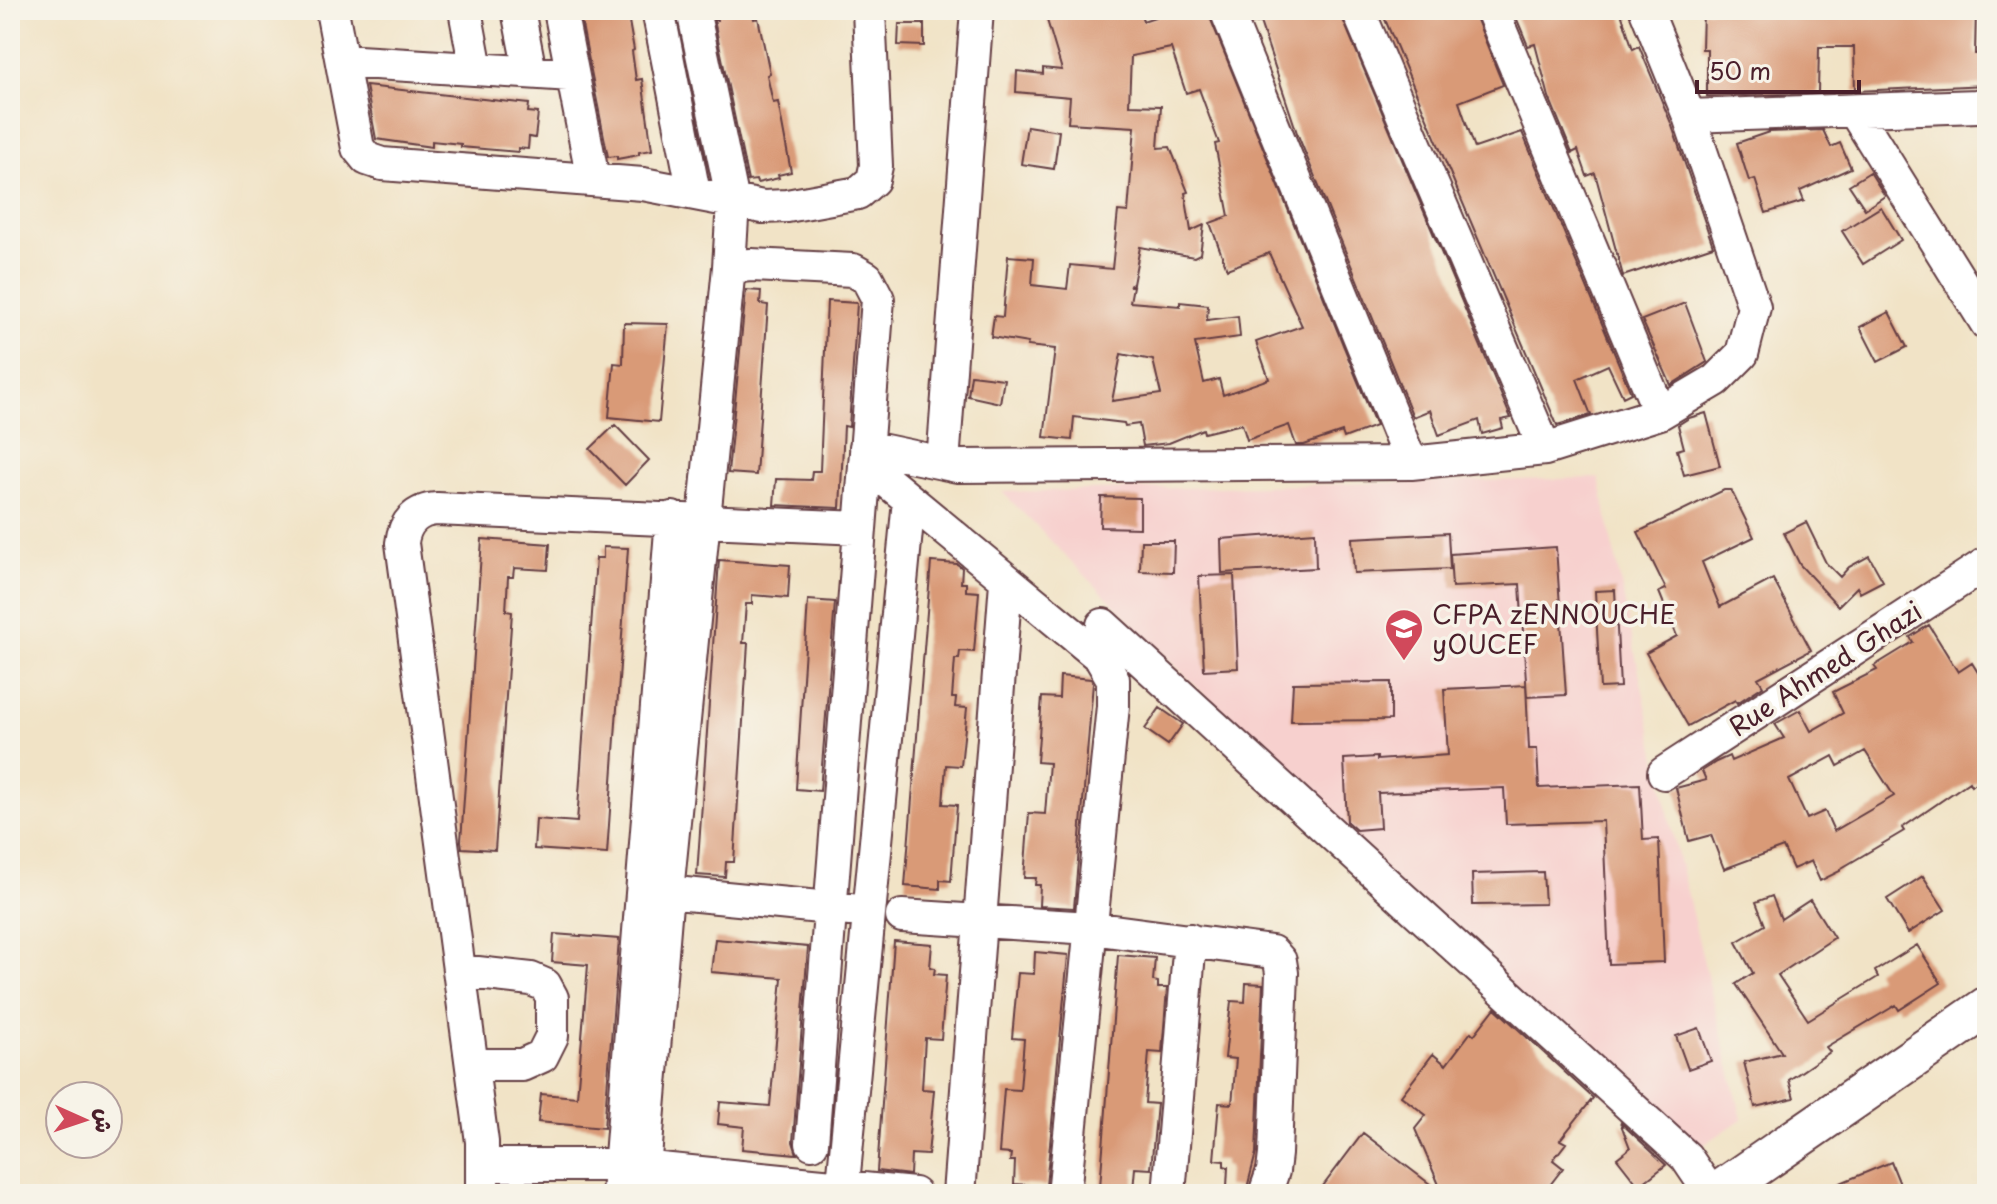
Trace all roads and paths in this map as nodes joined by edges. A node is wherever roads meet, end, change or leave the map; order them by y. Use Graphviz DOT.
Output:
graph roads {
  1 [pos="332,10"];
  2 [pos="465,10"];
  3 [pos="518,10"];
  4 [pos="560,10"];
  5 [pos="658,10"];
  6 [pos="693,10"];
  7 [pos="869,10"];
  8 [pos="977,10"];
  9 [pos="1226,10"];
  10 [pos="1358,10"];
  11 [pos="1492,10"];
  12 [pos="1646,10"];
  13 [pos="342,61"];
  14 [pos="476,69"];
  15 [pos="530,72"];
  16 [pos="572,75"];
  17 [pos="1987,103"];
  18 [pos="1855,112"];
  19 [pos="1689,116"];
  20 [pos="593,179"];
  21 [pos="694,193"];
  22 [pos="733,202"];
  23 [pos="729,267"];
  24 [pos="1987,324"];
  25 [pos="1660,413"];
  26 [pos="1545,449"];
  27 [pos="866,455"];
  28 [pos="943,463"];
  29 [pos="1411,463"];
  30 [pos="909,500"];
  31 [pos="672,518"];
  32 [pos="705,520"];
  33 [pos="860,528"];
  34 [pos="1987,563"];
  35 [pos="1006,582"];
  36 [pos="1103,625"];
  37 [pos="1664,773"];
  38 [pos="655,891"];
  39 [pos="829,907"];
  40 [pos="869,913"];
  41 [pos="902,916"];
  42 [pos="980,919"];
  43 [pos="1091,928"];
  44 [pos="1190,940"];
  45 [pos="460,971"];
  46 [pos="1987,1007"];
  47 [pos="472,1065"];
  48 [pos="812,1143"];
  49 [pos="483,1179"];
  50 [pos="631,1180"];
  51 [pos="827,1190"];
  52 [pos="914,1194"];
  53 [pos="959,1194"];
  54 [pos="1064,1194"];
  55 [pos="1169,1194"];
  56 [pos="1265,1194"];
  57 [pos="1714,1194"];
  1 -- 13 [label="street"];
  2 -- 14 [label="street"];
  3 -- 15 [label="street"];
  4 -- 16 [label="street"];
  5 -- 21 [label="street"];
  6 -- 22 [label="street"];
  7 -- 22 [label="street"];
  8 -- 28 [label="street"];
  9 -- 29 [label="street"];
  10 -- 26 [label="street"];
  11 -- 25 [label="street"];
  12 -- 19 [label="street"];
  13 -- 14 [label="street"];
  13 -- 20 [label="street"];
  14 -- 15 [label="street"];
  15 -- 16 [label="street"];
  16 -- 20 [label="street"];
  17 -- 18 [label="street"];
  18 -- 19 [label="street"];
  18 -- 24 [label="street"];
  19 -- 25 [label="street"];
  20 -- 21 [label="street"];
  21 -- 22 [label="street"];
  22 -- 23 [label="street"];
  23 -- 27 [label="street"];
  23 -- 32 [label="street"];
  25 -- 26 [label="street"];
  26 -- 29 [label="street"];
  27 -- 28 [label="street"];
  27 -- 30 [label="street"];
  27 -- 33 [label="street"];
  28 -- 29 [label="street"];
  30 -- 35 [label="street"];
  30 -- 40 [label="street"];
  31 -- 32 [label="street"];
  31 -- 38 [label="street"];
  31 -- 45 [label="street"];
  32 -- 33 [label="street"];
  32 -- 38 [label="street"];
  33 -- 39 [label="street"];
  34 -- 37 [label="street, Rue Ahmed Ghazi"];
  35 -- 42 [label="street"];
  35 -- 43 [label="street"];
  36 -- 57 [label="street"];
  38 -- 39 [label="street"];
  38 -- 50 [label="street"];
  39 -- 40 [label="street"];
  39 -- 48 [label="street"];
  40 -- 51 [label="street"];
  41 -- 42 [label="street"];
  42 -- 43 [label="street"];
  42 -- 53 [label="street"];
  43 -- 44 [label="street"];
  43 -- 54 [label="street"];
  44 -- 55 [label="street"];
  44 -- 56 [label="street"];
  45 -- 47 [label="street"];
  45 -- 47 [label="street"];
  46 -- 57 [label="main road"];
  47 -- 49 [label="street"];
  49 -- 50 [label="street"];
  50 -- 51 [label="street"];
  51 -- 52 [label="street"];
}
